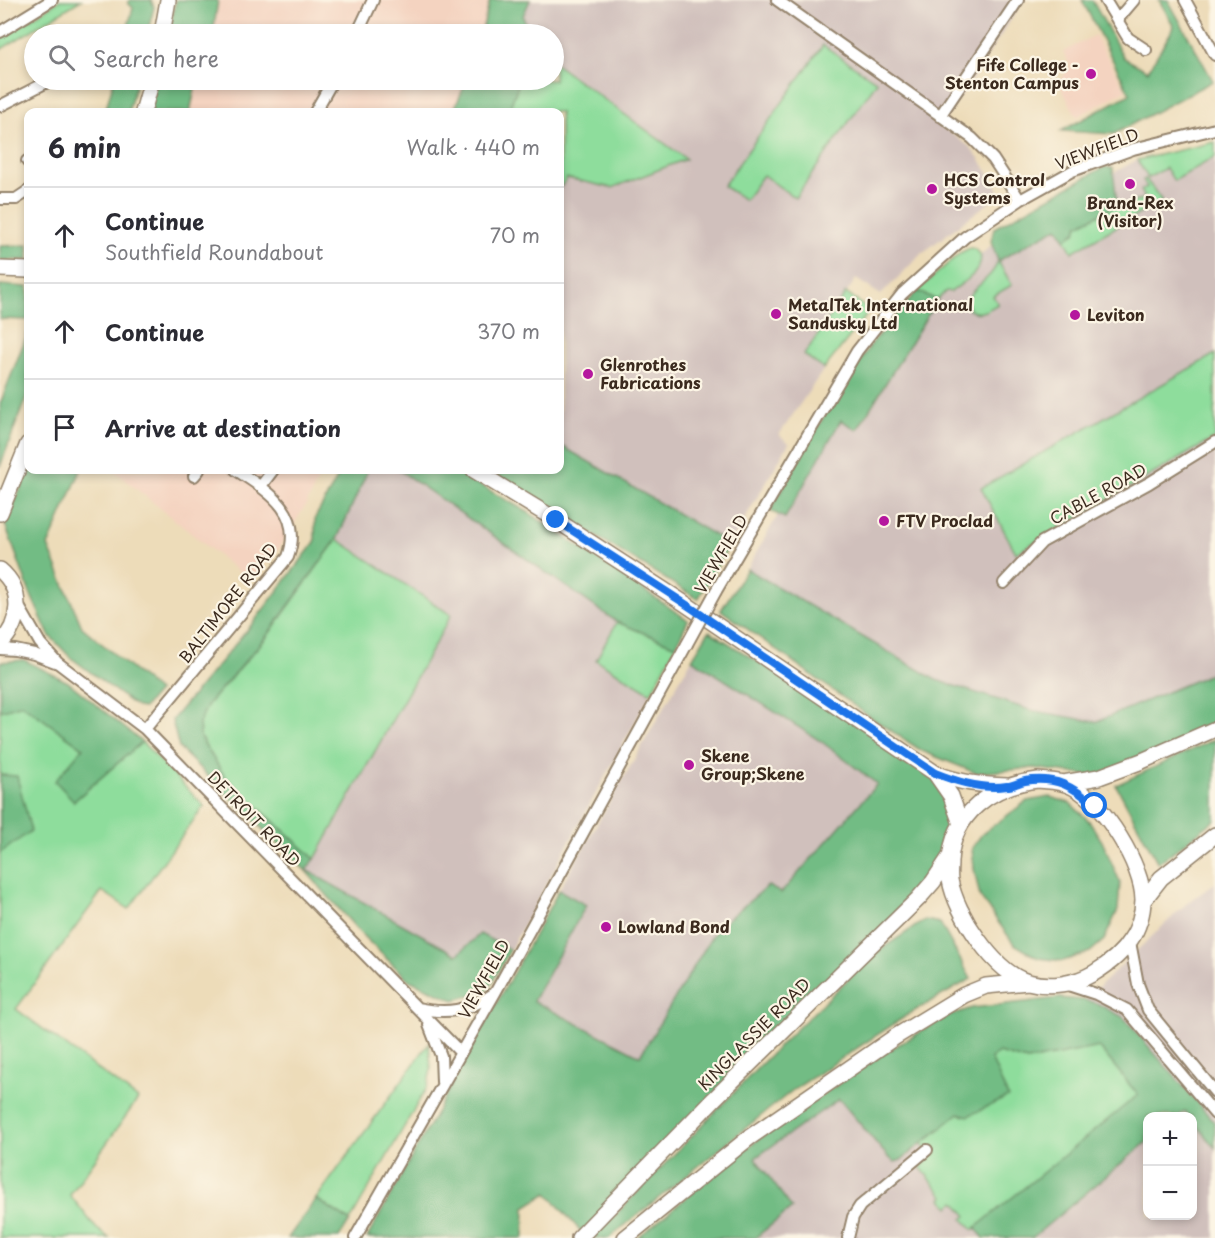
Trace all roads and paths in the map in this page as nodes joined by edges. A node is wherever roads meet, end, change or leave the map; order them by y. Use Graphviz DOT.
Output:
graph roads {
  1 [pos="52,0"];
  2 [pos="168,0"];
  3 [pos="373,0"];
  4 [pos="777,0"];
  5 [pos="1018,0"];
  6 [pos="1105,0"];
  7 [pos="1134,0"];
  8 [pos="1185,0"];
  9 [pos="1117,20"];
  10 [pos="164,24"];
  11 [pos="362,24"];
  12 [pos="0,32"];
  13 [pos="1146,50"];
  14 [pos="1215,55"];
  15 [pos="31,90"];
  16 [pos="149,90"];
  17 [pos="327,90"];
  18 [pos="0,105"];
  19 [pos="144,108"];
  20 [pos="317,108"];
  21 [pos="940,116"];
  22 [pos="1212,131"];
  23 [pos="24,194"];
  24 [pos="0,199"];
  25 [pos="1020,200"];
  26 [pos="0,269"];
  27 [pos="24,270"];
  28 [pos="1215,442"];
  29 [pos="24,454"];
  30 [pos="242,474"];
  31 [pos="270,474"];
  32 [pos="481,474"];
  33 [pos="261,486"];
  34 [pos="0,513"];
  35 [pos="1,569"];
  36 [pos="1004,582"];
  37 [pos="17,603"];
  38 [pos="0,644"];
  39 [pos="0,649"];
  40 [pos="58,663"];
  41 [pos="145,729"];
  42 [pos="1215,729"];
  43 [pos="935,773"];
  44 [pos="1063,783"];
  45 [pos="1007,786"];
  46 [pos="961,824"];
  47 [pos="1215,835"];
  48 [pos="950,855"];
  49 [pos="1143,901"];
  50 [pos="1130,942"];
  51 [pos="1028,982"];
  52 [pos="1064,984"];
  53 [pos="495,993"];
  54 [pos="420,1012"];
  55 [pos="460,1052"];
  56 [pos="442,1085"];
  57 [pos="1215,1092"];
  58 [pos="1215,1114"];
  59 [pos="927,1150"];
  60 [pos="355,1238"];
  61 [pos="579,1238"];
  62 [pos="624,1238"];
  63 [pos="848,1238"];
  1 -- 12 [label="street"];
  2 -- 10 [label="main road"];
  3 -- 11 [label="street"];
  4 -- 21 [label="street"];
  5 -- 21 [label="street"];
  6 -- 9 [label="street"];
  7 -- 9 [label="street"];
  8 -- 14 [label="street"];
  9 -- 13 [label="street"];
  15 -- 18 [label="street"];
  16 -- 19 [label="main road"];
  17 -- 20 [label="street"];
  21 -- 25 [label="street"];
  22 -- 25 [label="street, VIEWFIELD"];
  23 -- 24 [label="street"];
  25 -- 53 [label="street, VIEWFIELD, bridge"];
  26 -- 27 [label="main road"];
  28 -- 36 [label="street, CABLE ROAD"];
  29 -- 34 [label="main road"];
  30 -- 33 [label="street, BALTIMORE ROAD"];
  31 -- 33 [label="street"];
  32 -- 43 [label="main road"];
  33 -- 41 [label="street, BALTIMORE ROAD"];
  35 -- 37 [label="main road"];
  37 -- 38 [label="main road"];
  37 -- 40 [label="street, DETROIT ROAD"];
  39 -- 40 [label="street, DETROIT ROAD"];
  40 -- 41 [label="street, DETROIT ROAD"];
  41 -- 54 [label="street, DETROIT ROAD"];
  42 -- 44 [label="main road"];
  43 -- 45 [label="main road"];
  43 -- 46 [label="main road"];
  44 -- 45 [label="main road"];
  44 -- 49 [label="main road"];
  45 -- 46 [label="main road"];
  46 -- 48 [label="main road"];
  47 -- 49 [label="main road"];
  48 -- 51 [label="main road"];
  48 -- 61 [label="main road, KINGLASSIE ROAD"];
  49 -- 50 [label="main road"];
  50 -- 52 [label="main road"];
  50 -- 57 [label="street"];
  51 -- 52 [label="main road"];
  51 -- 62 [label="main road"];
  52 -- 58 [label="street"];
  53 -- 54 [label="street"];
  53 -- 55 [label="street, VIEWFIELD"];
  54 -- 55 [label="street, DETROIT ROAD"];
  54 -- 56 [label="street, DETROIT ROAD"];
  55 -- 56 [label="street, VIEWFIELD"];
  56 -- 60 [label="street, VIEWFIELD"];
  59 -- 63 [label="street"];
}
